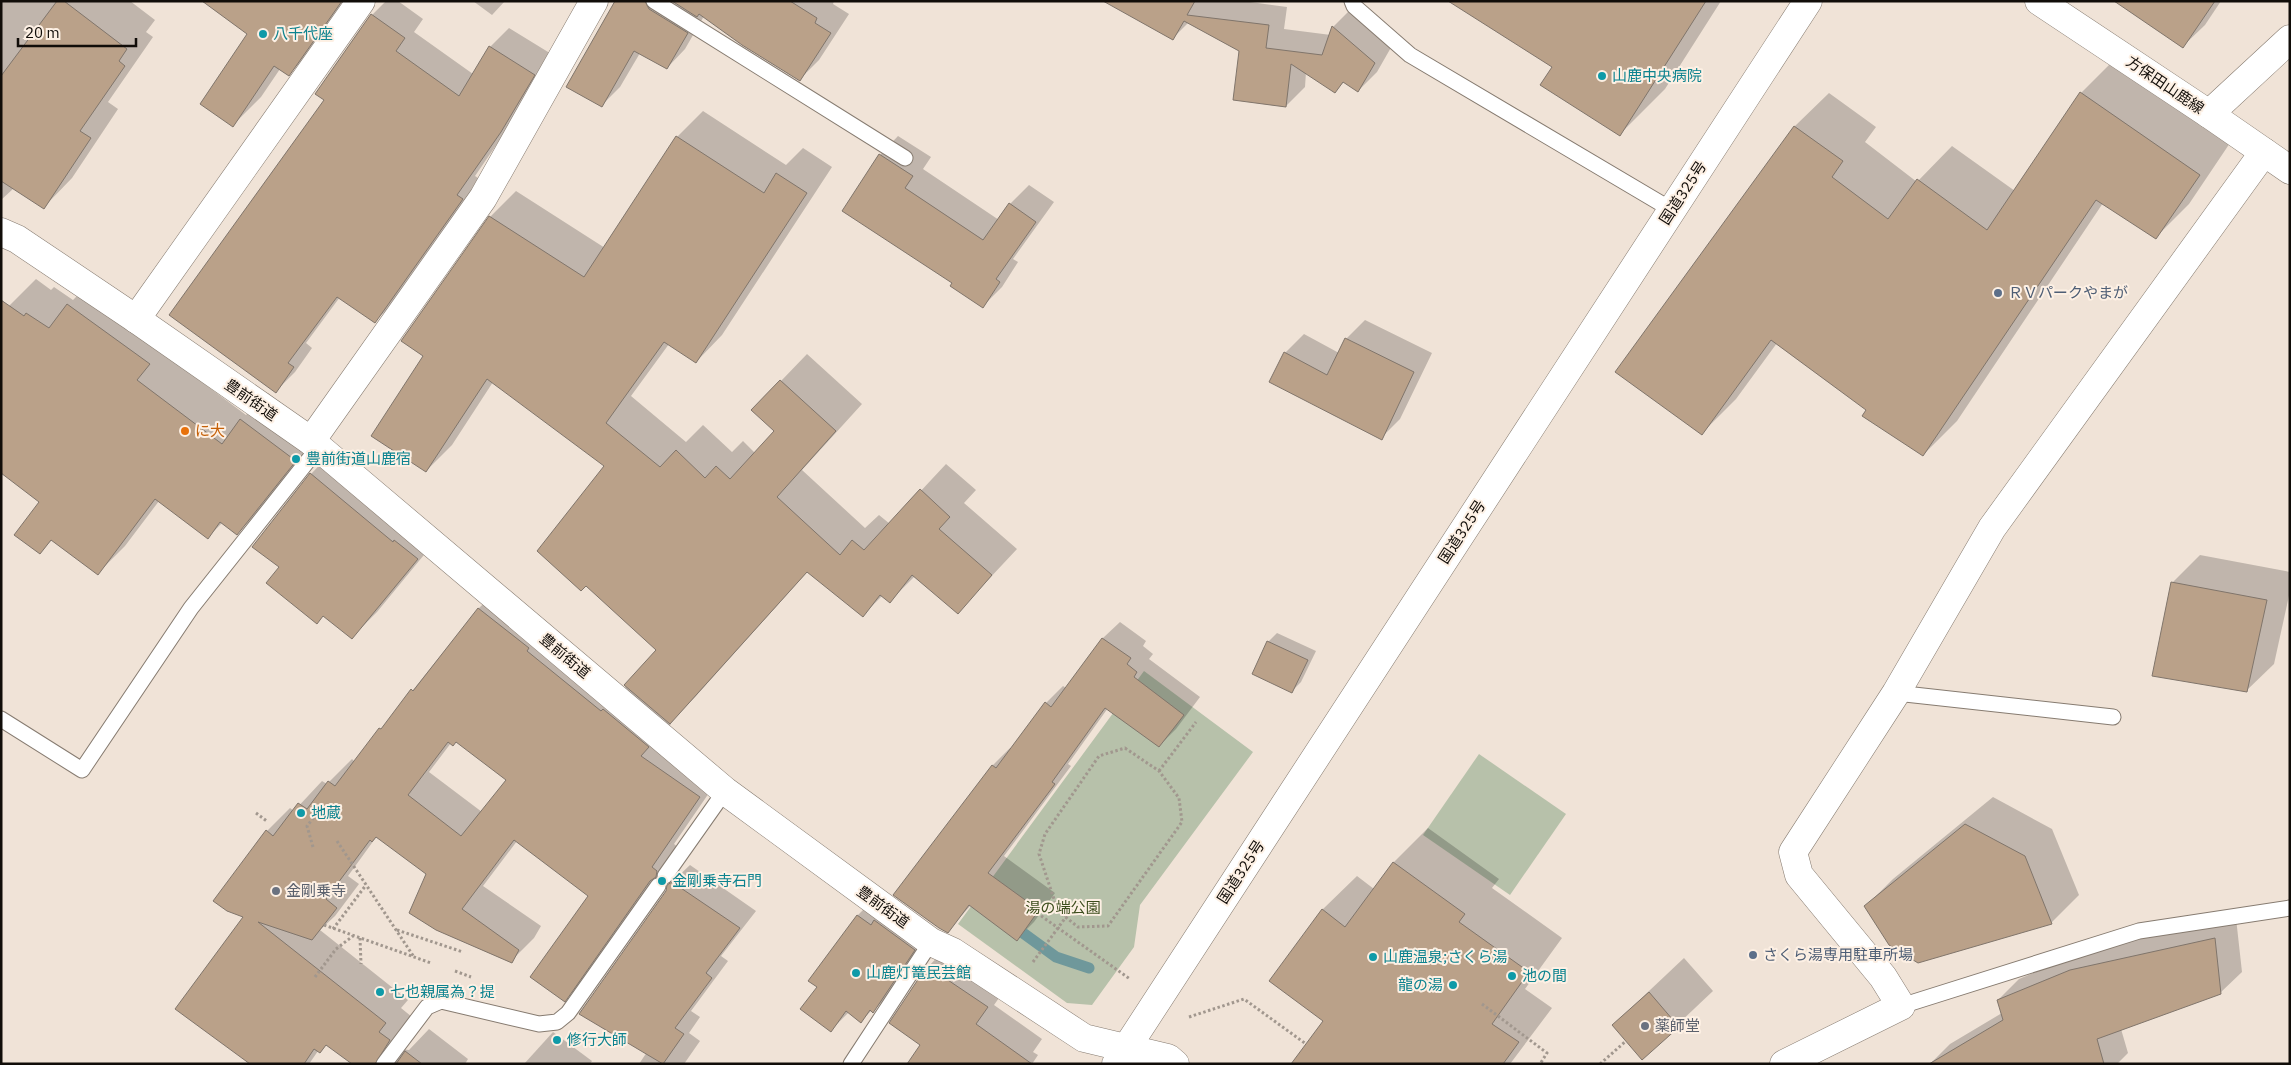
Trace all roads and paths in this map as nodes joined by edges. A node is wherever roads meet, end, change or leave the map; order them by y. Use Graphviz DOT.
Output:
graph roads {
  1 [pos="361,1"];
  2 [pos="594,1"];
  3 [pos="654,1"];
  4 [pos="1352,1"];
  5 [pos="1808,1"];
  6 [pos="2039,1"];
  7 [pos="2290,39"];
  8 [pos="2209,114"];
  9 [pos="2264,152"];
  10 [pos="905,158"];
  11 [pos="2290,170"];
  12 [pos="1672,210"];
  13 [pos="9,236"];
  14 [pos="136,319"];
  15 [pos="315,445"];
  16 [pos="1896,693"];
  17 [pos="2113,717"];
  18 [pos="1,719"];
  19 [pos="1196,722"];
  20 [pos="1159,771"];
  21 [pos="726,791"];
  22 [pos="256,813"];
  23 [pos="315,816"];
  24 [pos="268,822"];
  25 [pos="337,841"];
  26 [pos="313,847"];
  27 [pos="366,885"];
  28 [pos="2290,908"];
  29 [pos="1066,917"];
  30 [pos="324,925"];
  31 [pos="333,929"];
  32 [pos="396,929"];
  33 [pos="353,936"];
  34 [pos="360,938"];
  35 [pos="931,942"];
  36 [pos="463,952"];
  37 [pos="414,957"];
  38 [pos="1033,962"];
  39 [pos="431,963"];
  40 [pos="361,964"];
  41 [pos="455,971"];
  42 [pos="464,974"];
  43 [pos="315,977"];
  44 [pos="1482,1004"];
  45 [pos="1901,1006"];
  46 [pos="1626,1041"];
  47 [pos="1121,1056"];
  48 [pos="1812,1058"];
  49 [pos="384,1064"];
  50 [pos="851,1064"];
  51 [pos="1175,1064"];
  52 [pos="1540,1064"];
  53 [pos="1600,1064"];
  54 [pos="1784,1064"];
  1 -- 14 [label="main road"];
  2 -- 15 [label="main road"];
  3 -- 10 [label="lane"];
  4 -- 12 [label="lane"];
  5 -- 12 [label="main road, 国道325号"];
  6 -- 8 [label="main road, 方保田山鹿線"];
  7 -- 8 [label="main road"];
  8 -- 9 [label="main road, 方保田山鹿線"];
  9 -- 11 [label="main road, 方保田山鹿線"];
  9 -- 16 [label="main road"];
  12 -- 47 [label="main road, 国道325号"];
  13 -- 14 [label="main road, 豊前街道"];
  14 -- 15 [label="main road, 豊前街道"];
  15 -- 18 [label="lane"];
  15 -- 21 [label="main road, 豊前街道"];
  16 -- 17 [label="lane"];
  16 -- 45 [label="main road"];
  19 -- 20 [label="path"];
  20 -- 29 [label="path"];
  20 -- 29 [label="path"];
  21 -- 35 [label="main road, 豊前街道"];
  21 -- 49 [label="lane"];
  22 -- 24 [label="path"];
  23 -- 26 [label="path"];
  25 -- 27 [label="path"];
  27 -- 31 [label="path"];
  27 -- 32 [label="path"];
  28 -- 45 [label="lane"];
  29 -- 38 [label="path"];
  30 -- 31 [label="path"];
  31 -- 33 [label="path"];
  32 -- 36 [label="path"];
  32 -- 37 [label="path"];
  33 -- 34 [label="path"];
  33 -- 43 [label="path"];
  34 -- 37 [label="path"];
  34 -- 40 [label="path"];
  35 -- 47 [label="main road, 豊前街道"];
  35 -- 50 [label="lane"];
  37 -- 39 [label="path"];
  41 -- 42 [label="path"];
  44 -- 52 [label="path"];
  45 -- 48 [label="main road"];
  46 -- 53 [label="path"];
  47 -- 51 [label="main road, 豊前街道"];
  48 -- 54 [label="main road"];
}
